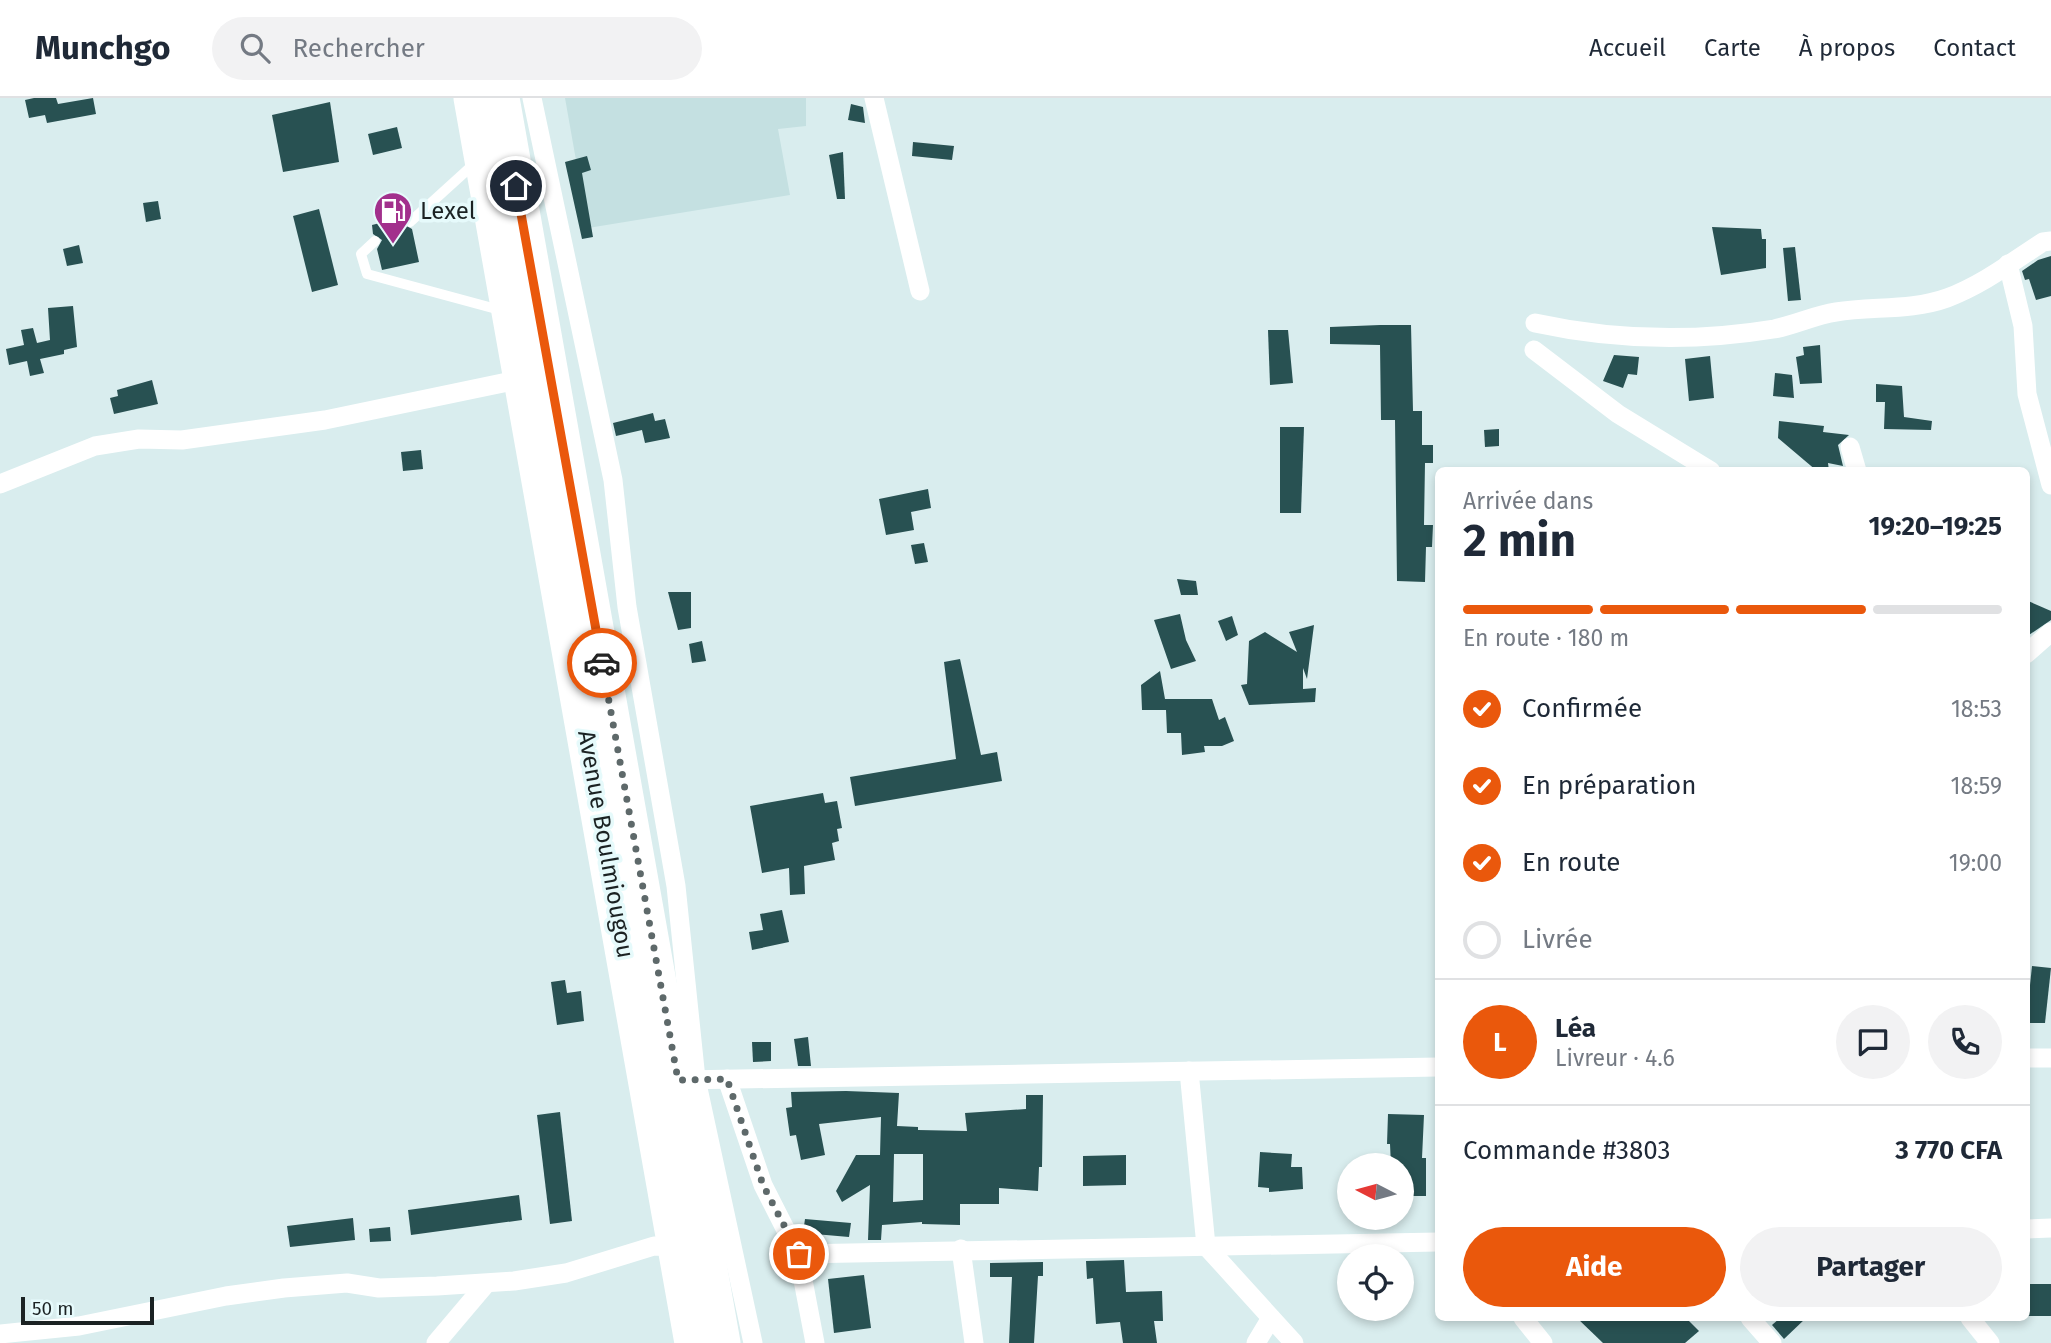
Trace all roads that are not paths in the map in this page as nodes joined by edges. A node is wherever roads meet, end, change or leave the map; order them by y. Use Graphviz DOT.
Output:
graph roads {
  1 [pos="472,98"];
  2 [pos="501,98"];
  3 [pos="532,98"];
  4 [pos="874,98"];
  5 [pos="483,156"];
  6 [pos="410,222"];
  7 [pos="375,241"];
  8 [pos="2051,241"];
  9 [pos="2008,264"];
  10 [pos="920,291"];
  11 [pos="512,313"];
  12 [pos="1535,323"];
  13 [pos="1534,350"];
  14 [pos="536,375"];
  15 [pos="1850,447"];
  16 [pos="1704,467"];
  17 [pos="1856,467"];
  18 [pos="0,484"];
  19 [pos="2051,485"];
  20 [pos="2051,632"];
  21 [pos="2030,650"];
  22 [pos="2030,1058"];
  23 [pos="2051,1058"];
  24 [pos="1435,1067"];
  25 [pos="1189,1072"];
  26 [pos="727,1079"];
  27 [pos="687,1080"];
  28 [pos="2051,1228"];
  29 [pos="2030,1229"];
  30 [pos="1435,1242"];
  31 [pos="1206,1246"];
  32 [pos="675,1247"];
  33 [pos="961,1250"];
  34 [pos="799,1254"];
  35 [pos="485,1285"];
  36 [pos="1271,1318"];
  37 [pos="1525,1321"];
  38 [pos="1753,1321"];
  39 [pos="1972,1321"];
  40 [pos="0,1334"];
  41 [pos="436,1343"];
  42 [pos="693,1343"];
  43 [pos="722,1343"];
  44 [pos="753,1343"];
  45 [pos="815,1343"];
  46 [pos="974,1343"];
  47 [pos="1256,1343"];
  48 [pos="1294,1343"];
  49 [pos="1543,1343"];
  50 [pos="1772,1343"];
  51 [pos="1990,1343"];
  1 -- 5 [label="highway, Avenue Boulmiougou"];
  2 -- 14 [label="highway, Avenue Boulmiougou"];
  3 -- 27 [label="street"];
  4 -- 10 [label="street"];
  5 -- 6 [label="lane"];
  5 -- 11 [label="highway, Avenue Boulmiougou"];
  7 -- 11 [label="lane"];
  8 -- 9 [label="street"];
  9 -- 12 [label="street"];
  9 -- 19 [label="street"];
  11 -- 14 [label="highway, Avenue Boulmiougou"];
  13 -- 16 [label="street"];
  14 -- 18 [label="street"];
  14 -- 27 [label="highway, Avenue Boulmiougou"];
  14 -- 32 [label="highway, Avenue Boulmiougou"];
  15 -- 17 [label="street"];
  20 -- 21 [label="street"];
  22 -- 23 [label="street"];
  24 -- 25 [label="street"];
  25 -- 26 [label="street"];
  25 -- 31 [label="street"];
  26 -- 27 [label="street"];
  26 -- 34 [label="street"];
  27 -- 43 [label="highway, Avenue Boulmiougou"];
  27 -- 44 [label="street"];
  28 -- 29 [label="street"];
  30 -- 31 [label="street"];
  31 -- 33 [label="street"];
  31 -- 36 [label="street"];
  32 -- 35 [label="street"];
  32 -- 42 [label="highway, Avenue Boulmiougou"];
  33 -- 34 [label="street"];
  33 -- 46 [label="street"];
  34 -- 45 [label="street"];
  35 -- 40 [label="street"];
  35 -- 41 [label="street"];
  36 -- 47 [label="street"];
  36 -- 48 [label="street"];
  37 -- 49 [label="street"];
  38 -- 50 [label="street"];
  39 -- 51 [label="street"];
}
